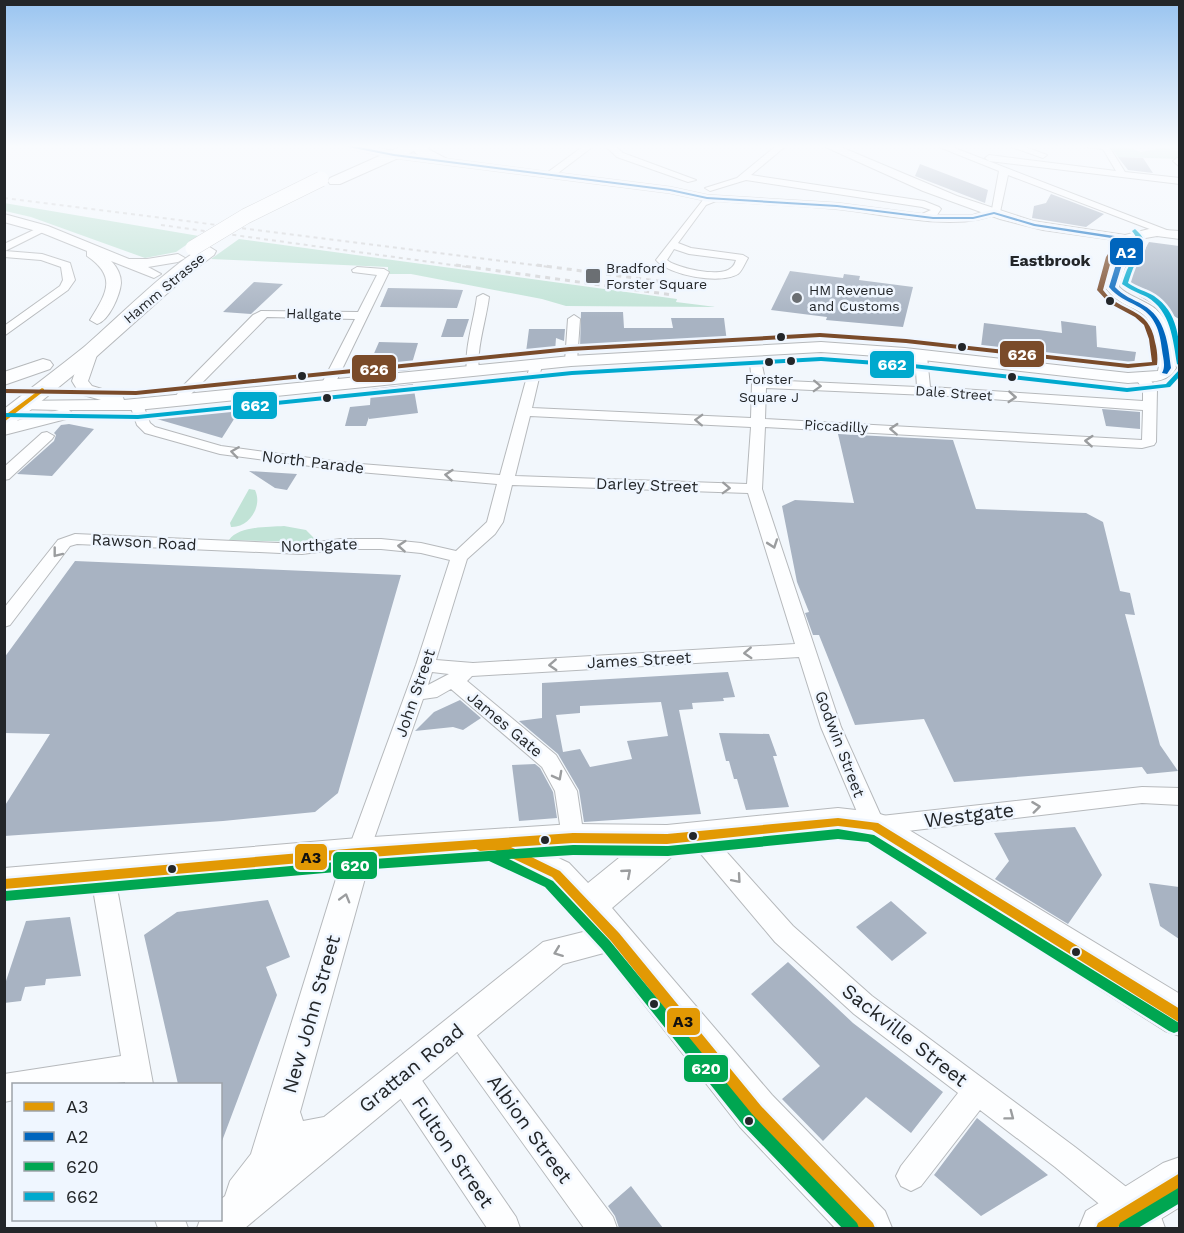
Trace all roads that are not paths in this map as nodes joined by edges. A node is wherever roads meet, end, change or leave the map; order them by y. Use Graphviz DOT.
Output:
graph roads {
  1 [pos="286,203"];
  2 [pos="696,203"];
  3 [pos="783,203"];
  4 [pos="910,203"];
  5 [pos="957,203"];
  6 [pos="957,203"];
  7 [pos="998,203"];
  8 [pos="1090,203"];
  9 [pos="984,216"];
  10 [pos="921,217"];
  11 [pos="4,218"];
  12 [pos="44,229"];
  13 [pos="1176,234"];
  14 [pos="64,238"];
  15 [pos="1126,238"];
  16 [pos="673,245"];
  17 [pos="4,248"];
  18 [pos="193,252"];
  19 [pos="4,254"];
  20 [pos="126,261"];
  21 [pos="1120,261"];
  22 [pos="357,270"];
  23 [pos="157,282"];
  24 [pos="483,297"];
  25 [pos="363,316"];
  26 [pos="573,319"];
  27 [pos="97,320"];
  28 [pos="4,332"];
  29 [pos="85,343"];
  30 [pos="61,350"];
  31 [pos="921,356"];
  32 [pos="571,361"];
  33 [pos="756,363"];
  34 [pos="536,364"];
  35 [pos="473,371"];
  36 [pos="1142,378"];
  37 [pos="759,384"];
  38 [pos="327,387"];
  39 [pos="42,390"];
  40 [pos="924,391"];
  41 [pos="9,394"];
  42 [pos="181,400"];
  43 [pos="137,405"];
  44 [pos="106,406"];
  45 [pos="1149,406"];
  46 [pos="525,412"];
  47 [pos="4,420"];
  48 [pos="759,422"];
  49 [pos="4,430"];
  50 [pos="47,436"];
  51 [pos="4,476"];
  52 [pos="507,480"];
  53 [pos="541,481"];
  54 [pos="754,489"];
  55 [pos="214,545"];
  56 [pos="459,556"];
  57 [pos="4,621"];
  58 [pos="806,650"];
  59 [pos="425,665"];
  60 [pos="473,670"];
  61 [pos="454,681"];
  62 [pos="415,693"];
  63 [pos="1179,797"];
  64 [pos="874,826"];
  65 [pos="683,837"];
  66 [pos="573,838"];
  67 [pos="496,845"];
  68 [pos="358,853"];
  69 [pos="103,877"];
  70 [pos="4,884"];
  71 [pos="601,922"];
  72 [pos="1179,1017"];
  73 [pos="457,1030"];
  74 [pos="137,1076"];
  75 [pos="402,1076"];
  76 [pos="39,1083"];
  77 [pos="977,1090"];
  78 [pos="282,1113"];
  79 [pos="330,1134"];
  80 [pos="911,1176"];
  81 [pos="1179,1180"];
  82 [pos="222,1221"];
  83 [pos="1128,1223"];
  84 [pos="218,1226"];
  85 [pos="505,1228"];
  86 [pos="602,1228"];
  87 [pos="868,1228"];
  1 -- 18 [label="main road, Hamm Strasse"];
  2 -- 16 [label="street"];
  3 -- 10 [label="street"];
  4 -- 10 [label="street"];
  5 -- 9 [label="street"];
  6 -- 9 [label="street"];
  7 -- 9 [label="street"];
  8 -- 13 [label="street"];
  9 -- 10 [label="street"];
  9 -- 15 [label="street"];
  9 -- 21 [label="street"];
  11 -- 12 [label="street"];
  12 -- 14 [label="street"];
  12 -- 17 [label="street"];
  13 -- 15 [label="street"];
  14 -- 20 [label="street"];
  14 -- 27 [label="street"];
  15 -- 21 [label="street"];
  16 -- 16 [label="street"];
  18 -- 20 [label="street"];
  18 -- 23 [label="main road, Hamm Strasse"];
  18 -- 23 [label="main road, Hamm Strasse"];
  19 -- 28 [label="street"];
  20 -- 23 [label="street"];
  21 -- 36 [label="street"];
  22 -- 25 [label="street"];
  23 -- 27 [label="main road, Hamm Strasse"];
  23 -- 29 [label="main road, Hamm Strasse"];
  24 -- 35 [label="street"];
  25 -- 38 [label="street"];
  25 -- 42 [label="street, Hallgate"];
  26 -- 32 [label="street"];
  27 -- 29 [label="main road, Hamm Strasse"];
  29 -- 39 [label="main road, Hamm Strasse"];
  29 -- 43 [label="street"];
  30 -- 41 [label="main road"];
  31 -- 32 [label="street"];
  31 -- 36 [label="street"];
  31 -- 40 [label="street"];
  32 -- 34 [label="street"];
  33 -- 37 [label="street"];
  34 -- 35 [label="street"];
  34 -- 46 [label="street"];
  35 -- 38 [label="street"];
  36 -- 45 [label="street"];
  37 -- 40 [label="street, Dale Street, one-way"];
  37 -- 48 [label="street"];
  38 -- 42 [label="street"];
  39 -- 41 [label="main road, Hamm Strasse"];
  39 -- 43 [label="street"];
  40 -- 45 [label="street, Dale Street, one-way"];
  41 -- 44 [label="street"];
  41 -- 47 [label="main road"];
  42 -- 43 [label="street"];
  43 -- 44 [label="street"];
  52 -- 43 [label="street, North Parade, one-way"];
  44 -- 49 [label="street"];
  45 -- 48 [label="street, Piccadilly, one-way"];
  48 -- 46 [label="street, Piccadilly, one-way"];
  46 -- 52 [label="street"];
  48 -- 54 [label="street"];
  50 -- 51 [label="street"];
  52 -- 53 [label="street, North Parade"];
  52 -- 56 [label="street"];
  53 -- 54 [label="street, Darley Street, one-way"];
  54 -- 58 [label="street, Godwin Street, one-way"];
  56 -- 55 [label="street, Northgate, one-way"];
  55 -- 57 [label="street, Rawson Road, one-way"];
  56 -- 59 [label="street, John Street"];
  58 -- 60 [label="street, James Street, one-way"];
  58 -- 64 [label="street, Godwin Street"];
  59 -- 60 [label="street, James Street"];
  59 -- 62 [label="street, John Street"];
  60 -- 61 [label="street, James Street"];
  61 -- 62 [label="street, James Street"];
  61 -- 66 [label="street, James Gate, one-way"];
  62 -- 68 [label="street, John Street"];
  64 -- 63 [label="street, Westgate, one-way"];
  64 -- 65 [label="main road, Westgate"];
  64 -- 72 [label="main road"];
  65 -- 66 [label="main road, Westgate"];
  71 -- 65 [label="main road, Grattan Road, one-way"];
  65 -- 77 [label="street, Sackville Street, one-way"];
  66 -- 67 [label="main road, Westgate"];
  67 -- 68 [label="main road, Westgate"];
  67 -- 71 [label="main road"];
  68 -- 69 [label="main road, Westgate"];
  78 -- 68 [label="street, New John Street, one-way"];
  69 -- 70 [label="main road, Westgate"];
  69 -- 74 [label="street"];
  71 -- 73 [label="street, Grattan Road, one-way"];
  71 -- 87 [label="main road"];
  73 -- 75 [label="street, Grattan Road"];
  73 -- 86 [label="street, Albion Street"];
  74 -- 76 [label="street"];
  75 -- 79 [label="street, Grattan Road"];
  75 -- 85 [label="street, Fulton Street"];
  77 -- 80 [label="street"];
  77 -- 83 [label="street, Sackville Street, one-way"];
  78 -- 79 [label="street, New John Street"];
  78 -- 82 [label="street, Grattan Road"];
  79 -- 84 [label="street, Grattan Road"];
  81 -- 83 [label="main road"];
}
